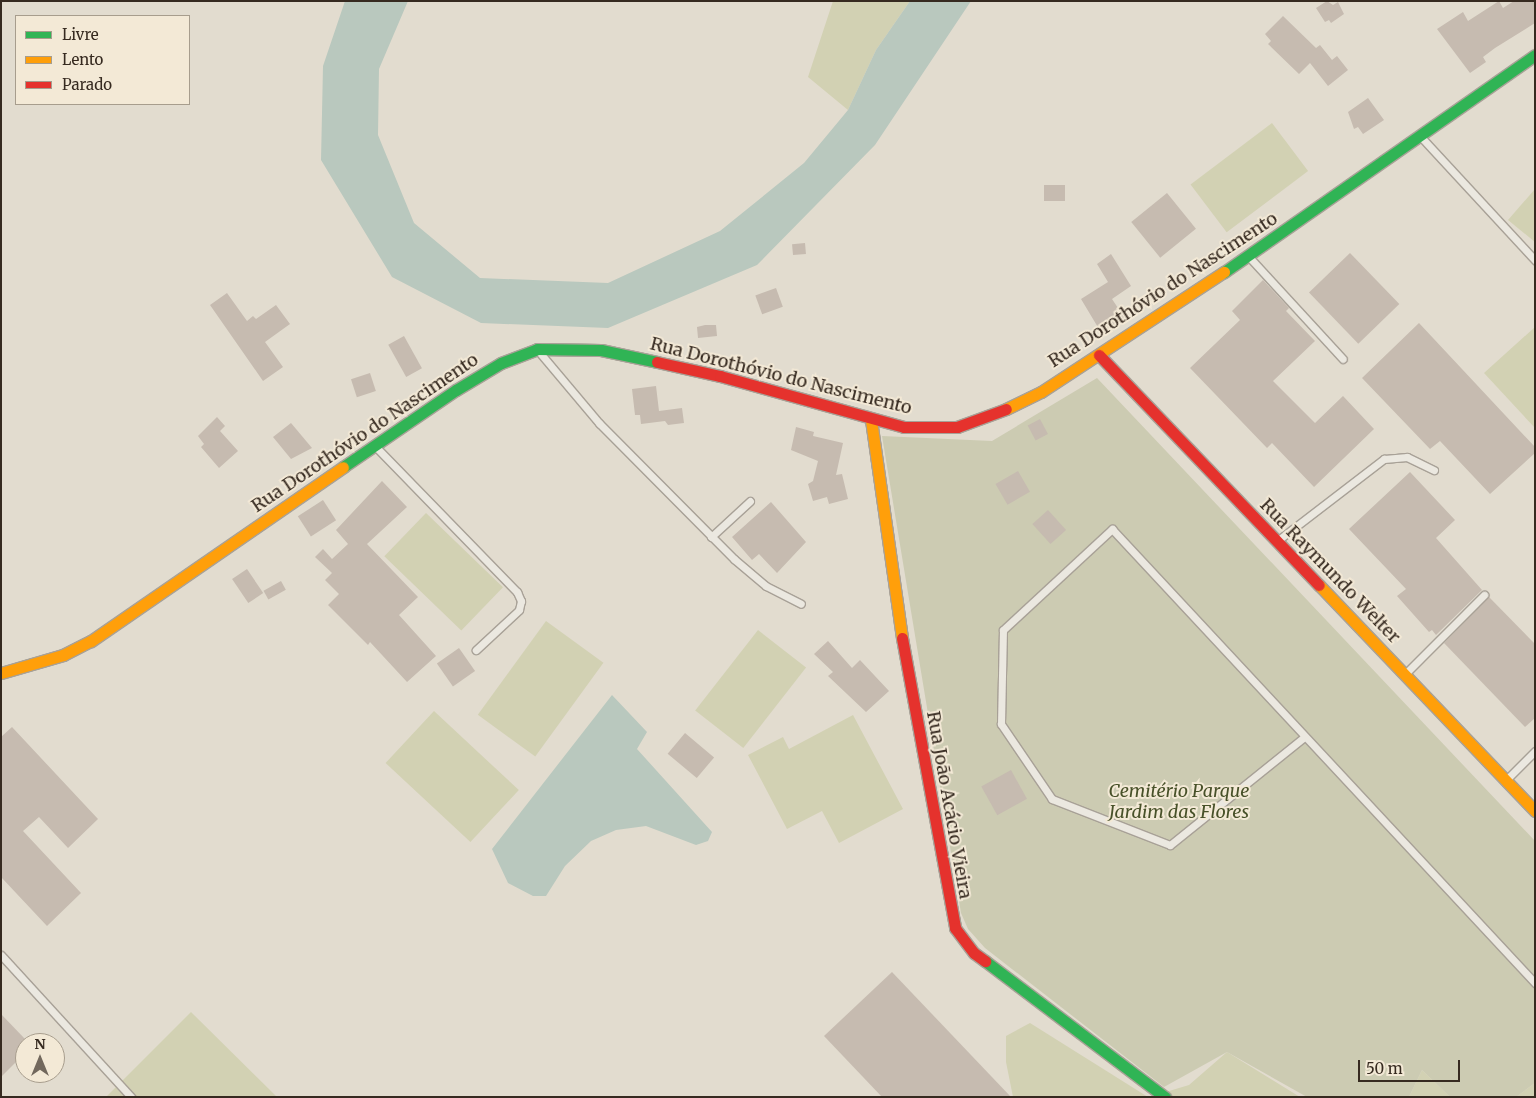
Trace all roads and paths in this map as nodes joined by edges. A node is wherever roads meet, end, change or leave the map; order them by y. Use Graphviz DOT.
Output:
graph roads {
  1 [pos="1535,55"];
  2 [pos="1419,136"];
  3 [pos="1249,256"];
  4 [pos="1535,260"];
  5 [pos="537,349"];
  6 [pos="1099,355"];
  7 [pos="1343,359"];
  8 [pos="871,420"];
  9 [pos="375,446"];
  10 [pos="1434,470"];
  11 [pos="750,501"];
  12 [pos="711,537"];
  13 [pos="1277,541"];
  14 [pos="1484,594"];
  15 [pos="801,604"];
  16 [pos="476,650"];
  17 [pos="1,673"];
  18 [pos="1404,674"];
  19 [pos="1303,738"];
  20 [pos="1535,751"];
  21 [pos="1505,780"];
  22 [pos="1535,811"];
  23 [pos="1,955"];
  24 [pos="1535,983"];
  25 [pos="131,1097"];
  26 [pos="1164,1097"];
  1 -- 2 [label="street, Rua Dorothóvio do Nascimento"];
  2 -- 3 [label="street, Rua Dorothóvio do Nascimento"];
  2 -- 4 [label="lane"];
  3 -- 6 [label="street, Rua Dorothóvio do Nascimento"];
  3 -- 7 [label="lane"];
  5 -- 8 [label="street, Rua Dorothóvio do Nascimento"];
  5 -- 9 [label="street, Rua Dorothóvio do Nascimento"];
  5 -- 12 [label="lane"];
  6 -- 8 [label="street, Rua Dorothóvio do Nascimento"];
  6 -- 13 [label="street, Rua Raymundo Welter"];
  8 -- 26 [label="street, Rua João Acácio Vieira"];
  9 -- 16 [label="lane"];
  9 -- 17 [label="street, Rua Dorothóvio do Nascimento"];
  10 -- 13 [label="lane"];
  11 -- 12 [label="lane"];
  12 -- 15 [label="lane"];
  13 -- 18 [label="street, Rua Raymundo Welter"];
  14 -- 18 [label="lane"];
  18 -- 21 [label="street, Rua Raymundo Welter"];
  19 -- 19 [label="lane"];
  19 -- 24 [label="lane"];
  20 -- 21 [label="lane"];
  21 -- 22 [label="street, Rua Raymundo Welter"];
  23 -- 25 [label="lane"];
}
